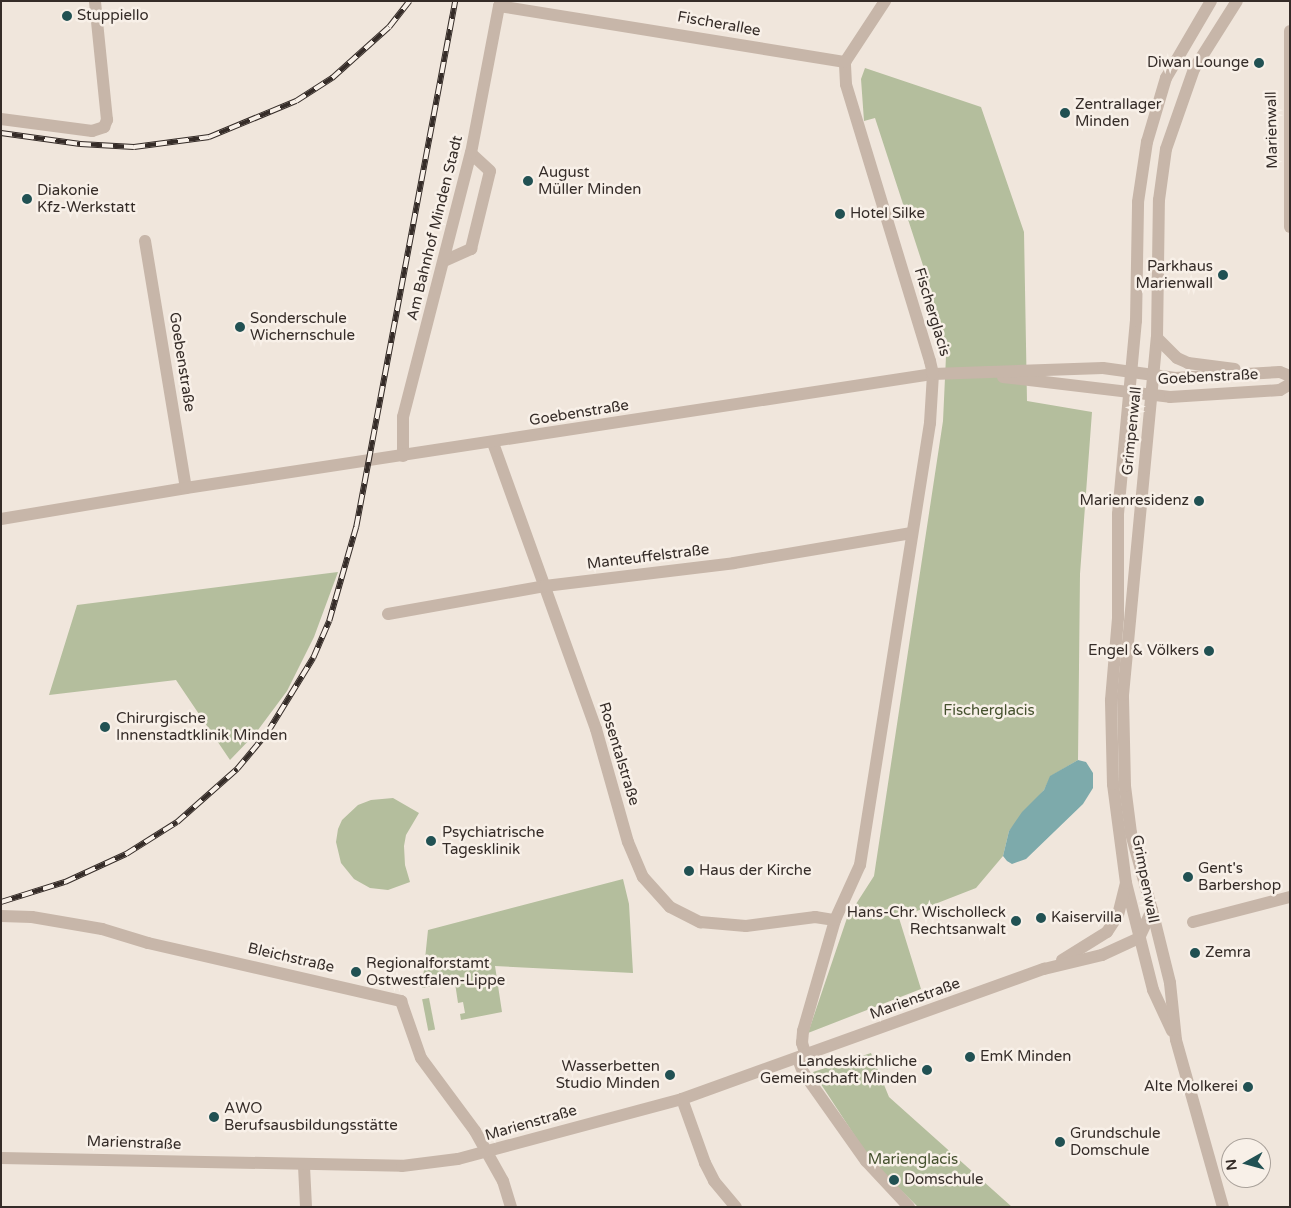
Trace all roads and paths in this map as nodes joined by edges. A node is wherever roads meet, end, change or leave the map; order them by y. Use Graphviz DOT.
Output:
graph roads {
  1 [pos="95,1"];
  2 [pos="885,1"];
  3 [pos="1211,1"];
  4 [pos="1237,1"];
  5 [pos="498,6"];
  6 [pos="1290,31"];
  7 [pos="844,62"];
  8 [pos="1,119"];
  9 [pos="471,153"];
  10 [pos="1290,228"];
  11 [pos="145,241"];
  12 [pos="444,261"];
  13 [pos="1157,338"];
  14 [pos="1131,372"];
  15 [pos="1264,372"];
  16 [pos="934,374"];
  17 [pos="978,374"];
  18 [pos="1154,375"];
  19 [pos="1290,376"];
  20 [pos="1290,384"];
  21 [pos="1128,394"];
  22 [pos="1152,396"];
  23 [pos="493,443"];
  24 [pos="403,456"];
  25 [pos="186,488"];
  26 [pos="1,519"];
  27 [pos="911,533"];
  28 [pos="545,586"];
  29 [pos="388,614"];
  30 [pos="1126,883"];
  31 [pos="1290,897"];
  32 [pos="1152,910"];
  33 [pos="1,916"];
  34 [pos="835,920"];
  35 [pos="1193,922"];
  36 [pos="1139,938"];
  37 [pos="1044,969"];
  38 [pos="1176,1040"];
  39 [pos="802,1058"];
  40 [pos="682,1099"];
  41 [pos="487,1152"];
  42 [pos="1,1158"];
  43 [pos="304,1166"];
  44 [pos="306,1207"];
  45 [pos="511,1207"];
  46 [pos="736,1207"];
  47 [pos="909,1207"];
  48 [pos="1223,1207"];
  1 -- 8 [label="street"];
  2 -- 7 [label="street"];
  3 -- 14 [label="street, Grimpenwall"];
  4 -- 13 [label="street, Grimpenwall"];
  5 -- 7 [label="street, Fischerallee"];
  5 -- 9 [label="street, Am Bahnhof Minden Stadt"];
  6 -- 10 [label="street, Marienwall"];
  7 -- 16 [label="street, Fischerglacis"];
  9 -- 12 [label="street, Am Bahnhof Minden Stadt"];
  9 -- 12 [label="street"];
  11 -- 25 [label="street, Goebenstraße"];
  12 -- 24 [label="street, Am Bahnhof Minden Stadt"];
  13 -- 15 [label="street"];
  13 -- 18 [label="street, Grimpenwall"];
  14 -- 17 [label="street, Goebenstraße"];
  14 -- 18 [label="street, Goebenstraße"];
  14 -- 21 [label="street, Grimpenwall"];
  15 -- 18 [label="street, Goebenstraße"];
  15 -- 19 [label="street, Goebenstraße"];
  16 -- 17 [label="street, Goebenstraße"];
  16 -- 23 [label="street, Goebenstraße"];
  16 -- 27 [label="street, Fischerglacis"];
  17 -- 21 [label="street, Goebenstraße"];
  18 -- 22 [label="street, Grimpenwall"];
  20 -- 22 [label="street, Goebenstraße"];
  21 -- 22 [label="street, Goebenstraße"];
  21 -- 30 [label="street, Grimpenwall"];
  22 -- 32 [label="street, Grimpenwall"];
  23 -- 24 [label="street, Goebenstraße"];
  23 -- 28 [label="street, Rosentalstraße"];
  24 -- 25 [label="street, Goebenstraße"];
  25 -- 26 [label="street, Goebenstraße"];
  27 -- 28 [label="street, Manteuffelstraße"];
  27 -- 34 [label="street, Fischerglacis"];
  28 -- 29 [label="street, Manteuffelstraße"];
  28 -- 34 [label="street, Rosentalstraße"];
  30 -- 36 [label="street, Grimpenwall"];
  30 -- 37 [label="street, Marienstraße"];
  31 -- 35 [label="street"];
  32 -- 36 [label="street, Grimpenwall"];
  32 -- 38 [label="street"];
  33 -- 41 [label="street, Bleichstraße"];
  34 -- 39 [label="street, Fischerglacis"];
  36 -- 37 [label="street, Marienstraße"];
  36 -- 38 [label="street"];
  37 -- 39 [label="street, Marienstraße"];
  38 -- 48 [label="street"];
  39 -- 40 [label="street, Marienstraße"];
  39 -- 47 [label="street"];
  40 -- 41 [label="street, Marienstraße"];
  40 -- 46 [label="street"];
  41 -- 43 [label="street, Marienstraße"];
  41 -- 45 [label="street"];
  42 -- 43 [label="street, Marienstraße"];
  43 -- 44 [label="street"];
}
